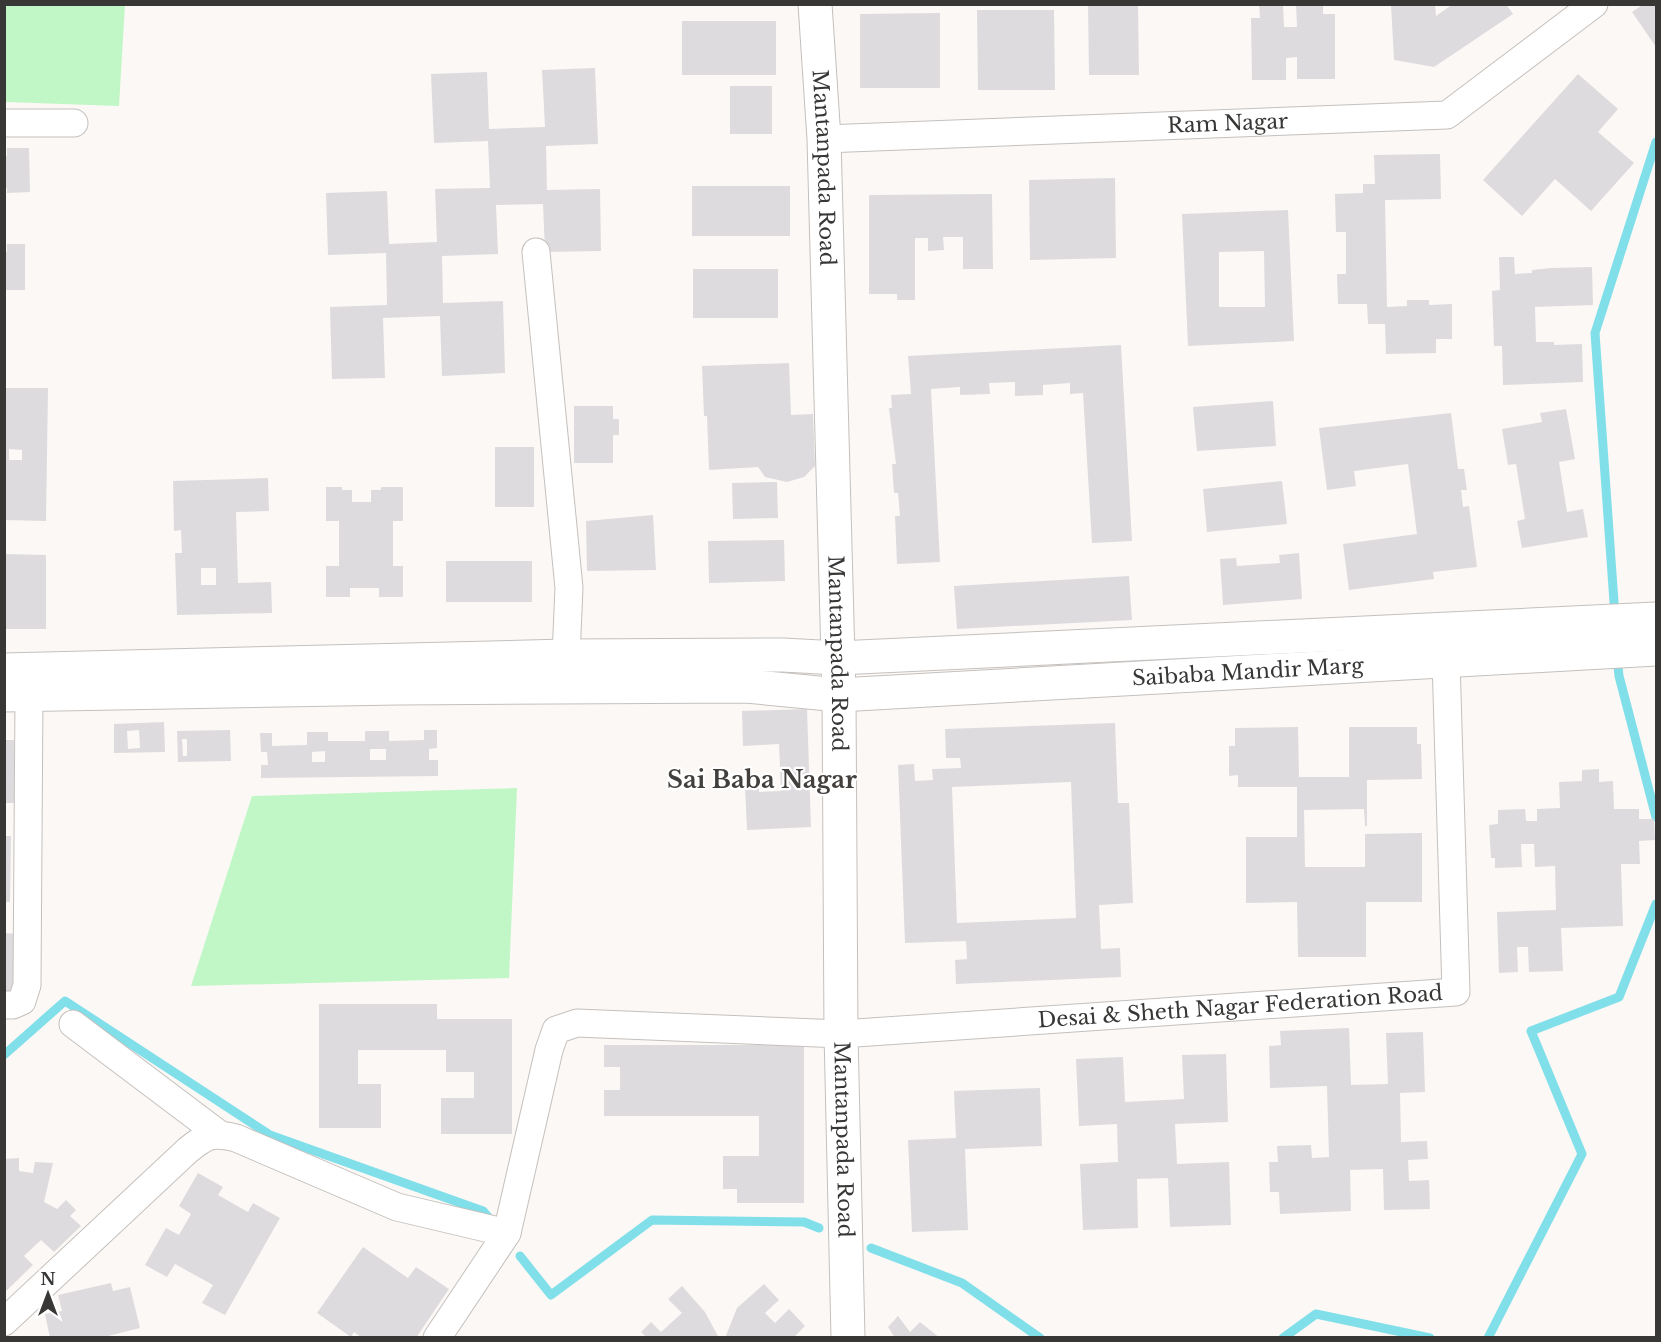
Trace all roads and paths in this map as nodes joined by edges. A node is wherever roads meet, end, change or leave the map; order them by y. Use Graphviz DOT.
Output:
graph roads {
  1 [pos="815,4"];
  2 [pos="1593,4"];
  3 [pos="4,123"];
  4 [pos="74,123"];
  5 [pos="824,139"];
  6 [pos="536,252"];
  7 [pos="1629,636"];
  8 [pos="1442,645"];
  9 [pos="566,656"];
  10 [pos="838,658"];
  11 [pos="4,670"];
  12 [pos="16,695"];
  13 [pos="839,695"];
  14 [pos="16,814"];
  15 [pos="16,912"];
  16 [pos="4,1005"];
  17 [pos="73,1024"];
  18 [pos="841,1034"];
  19 [pos="219,1134"];
  20 [pos="507,1233"];
  21 [pos="4,1322"];
  22 [pos="437,1338"];
  23 [pos="848,1338"];
  1 -- 5 [label="street, Mantanpada Road"];
  2 -- 5 [label="street, Ram Nagar"];
  3 -- 4 [label="street"];
  5 -- 10 [label="street, Mantanpada Road"];
  6 -- 9 [label="street"];
  7 -- 8 [label="street, Saibaba Mandir Marg"];
  8 -- 10 [label="street, Saibaba Mandir Marg"];
  8 -- 13 [label="street, Saibaba Mandir Marg"];
  8 -- 18 [label="street, Desai & Sheth Nagar Federation Road"];
  9 -- 10 [label="street, Saibaba Mandir Marg"];
  9 -- 11 [label="street, Saibaba Mandir Marg"];
  10 -- 13 [label="street, Mantanpada Road"];
  12 -- 13 [label="street, Saibaba Mandir Marg"];
  12 -- 14 [label="street"];
  13 -- 18 [label="street, Mantanpada Road"];
  14 -- 15 [label="street"];
  15 -- 16 [label="street"];
  17 -- 19 [label="street"];
  18 -- 20 [label="street"];
  18 -- 23 [label="street, Mantanpada Road"];
  19 -- 20 [label="street"];
  19 -- 21 [label="street"];
  20 -- 22 [label="street"];
}
